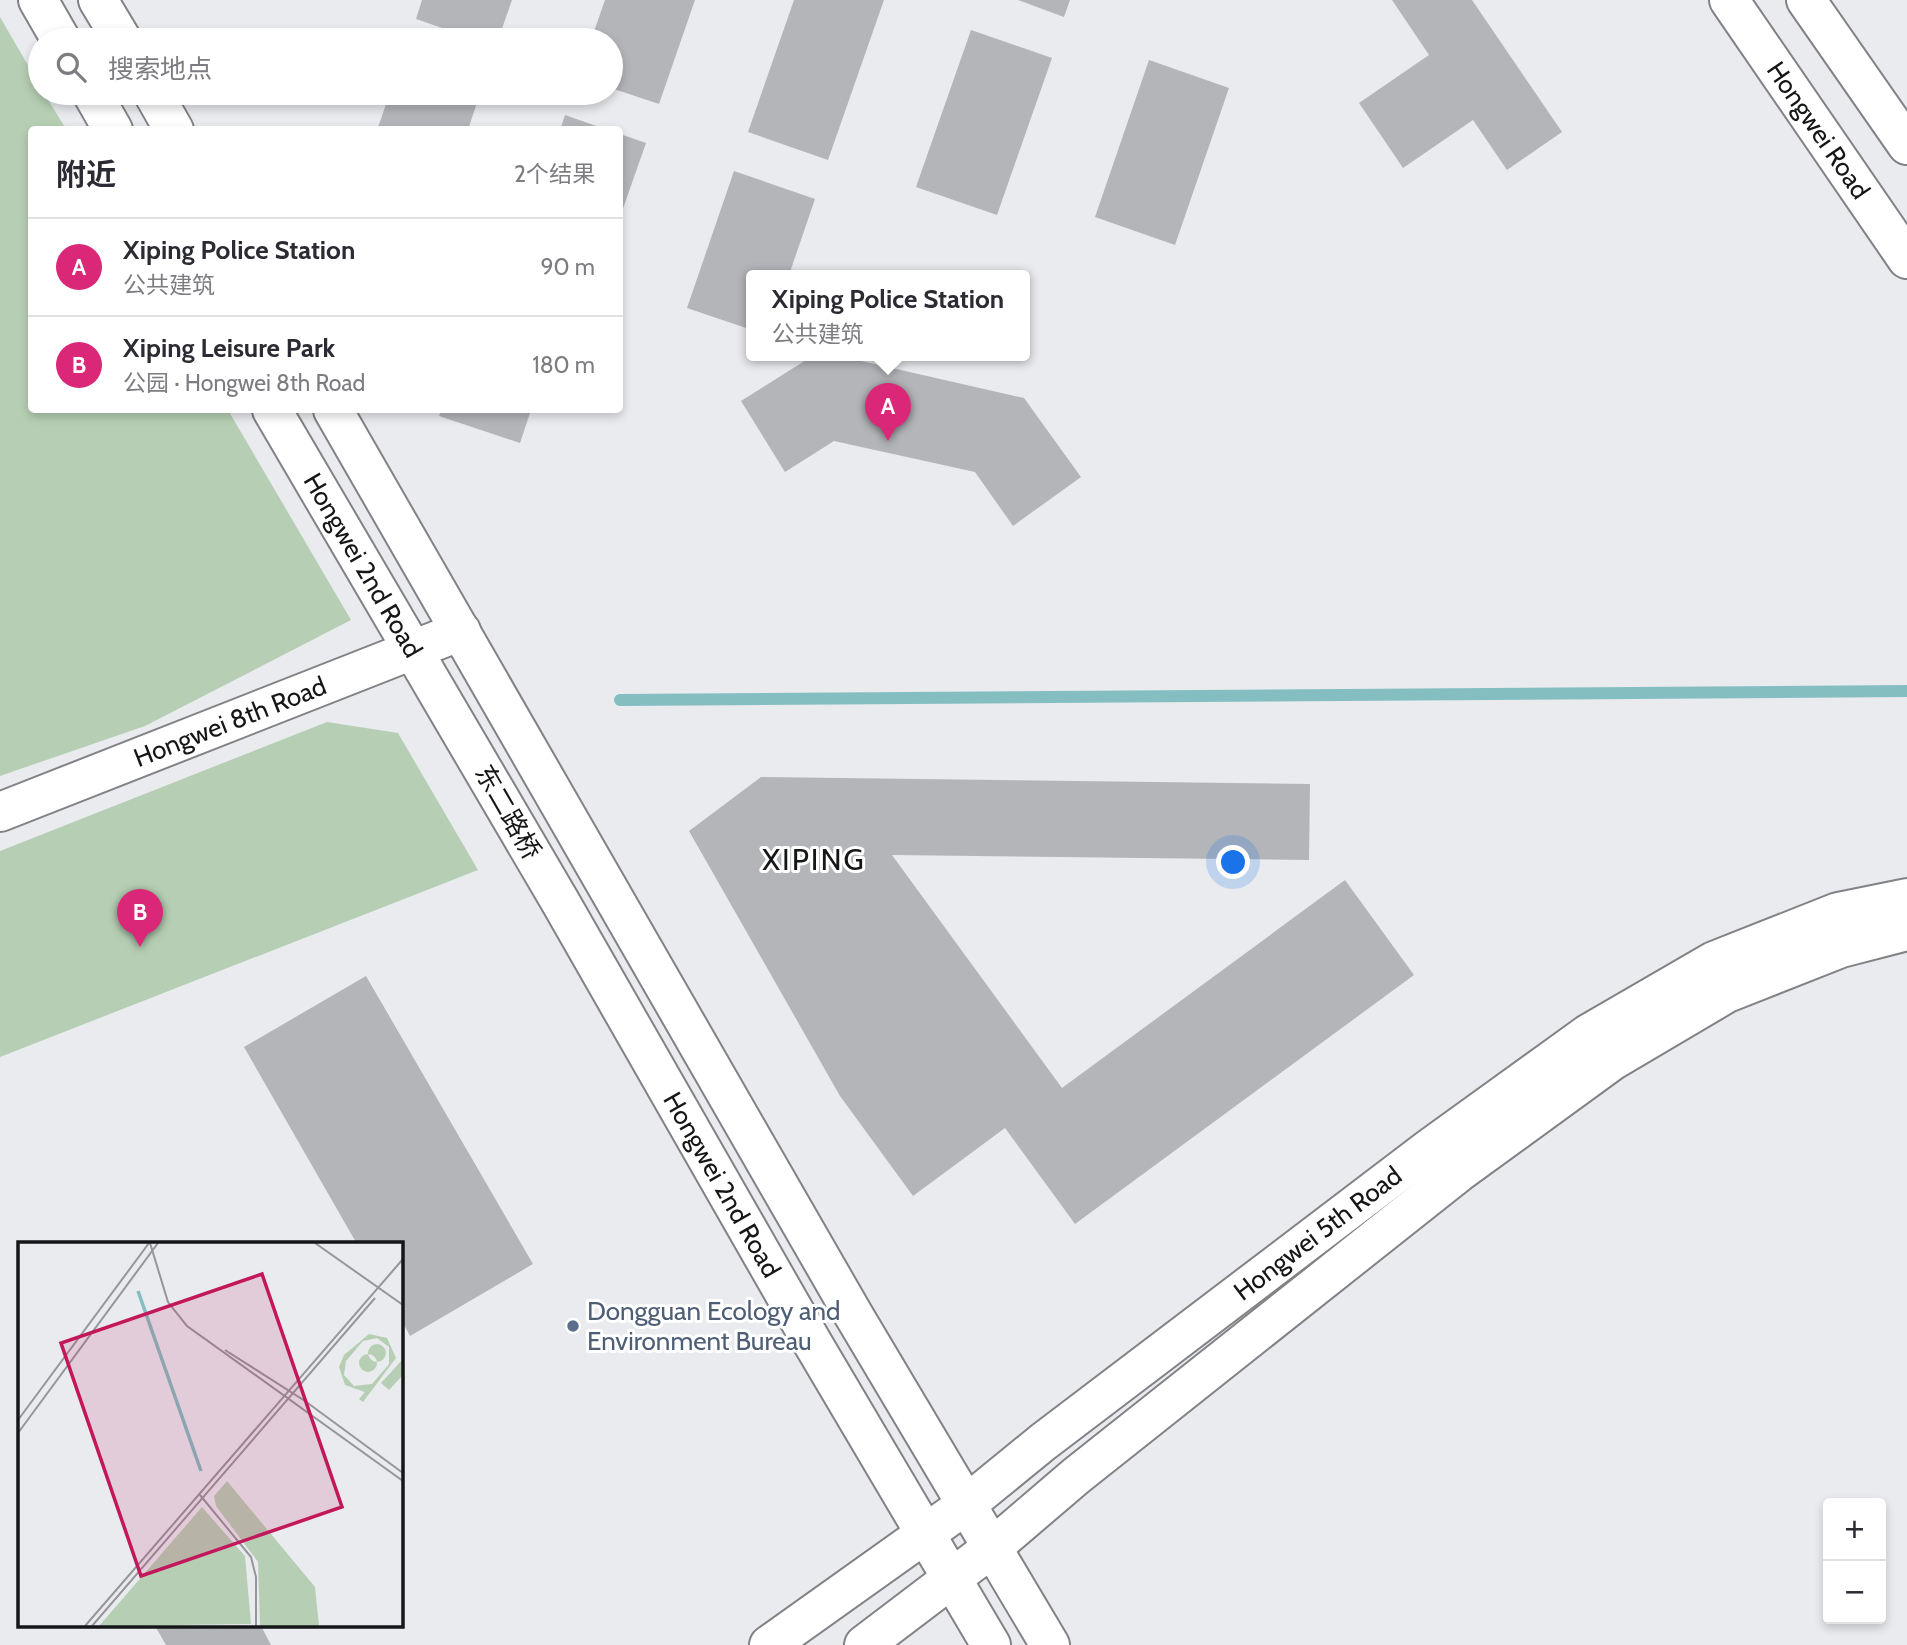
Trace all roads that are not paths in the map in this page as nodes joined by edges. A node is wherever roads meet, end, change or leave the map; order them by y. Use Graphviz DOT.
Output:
graph roads {
  1 [pos="38,0"];
  2 [pos="98,0"];
  3 [pos="1729,0"];
  4 [pos="1807,0"];
  5 [pos="54,28"];
  6 [pos="115,28"];
  7 [pos="99,105"];
  8 [pos="160,105"];
  9 [pos="111,126"];
  10 [pos="172,126"];
  11 [pos="1907,145"];
  12 [pos="1907,259"];
  13 [pos="274,413"];
  14 [pos="335,413"];
  15 [pos="461,631"];
  16 [pos="412,650"];
  17 [pos="505,707"];
  18 [pos="454,720"];
  19 [pos="0,812"];
  20 [pos="1907,898"];
  21 [pos="561,903"];
  22 [pos="1907,931"];
  23 [pos="967,1504"];
  24 [pos="926,1534"];
  25 [pos="993,1547"];
  26 [pos="953,1578"];
  27 [pos="769,1645"];
  28 [pos="864,1645"];
  29 [pos="991,1645"];
  30 [pos="1051,1645"];
  1 -- 5 [label="street"];
  2 -- 6 [label="street"];
  3 -- 12 [label="street, Hongwei Road"];
  4 -- 11 [label="street"];
  7 -- 9 [label="street"];
  8 -- 10 [label="street"];
  13 -- 16 [label="street, Hongwei 2nd Road"];
  14 -- 15 [label="street, Hongwei 2nd Road"];
  15 -- 16 [label="street, Hongwei 8th Road"];
  15 -- 17 [label="street, Hongwei 2nd Road"];
  16 -- 18 [label="street, Hongwei 2nd Road"];
  16 -- 19 [label="street, Hongwei 8th Road"];
  17 -- 23 [label="street, 东二路桥"];
  18 -- 21 [label="street, 东二路桥"];
  20 -- 23 [label="street, Hongwei 5th Road"];
  21 -- 24 [label="street, Hongwei 2nd Road"];
  22 -- 25 [label="street, Hongwei 5th Road"];
  23 -- 24 [label="street, Hongwei 5th Road"];
  23 -- 25 [label="street"];
  24 -- 26 [label="street, Hongwei 2nd Road"];
  24 -- 27 [label="street, Hongwei 5th Road"];
  25 -- 26 [label="street, Hongwei 5th Road"];
  25 -- 30 [label="street"];
  26 -- 28 [label="street, Hongwei 5th Road"];
  26 -- 29 [label="street, Hongwei 2nd Road"];
}
